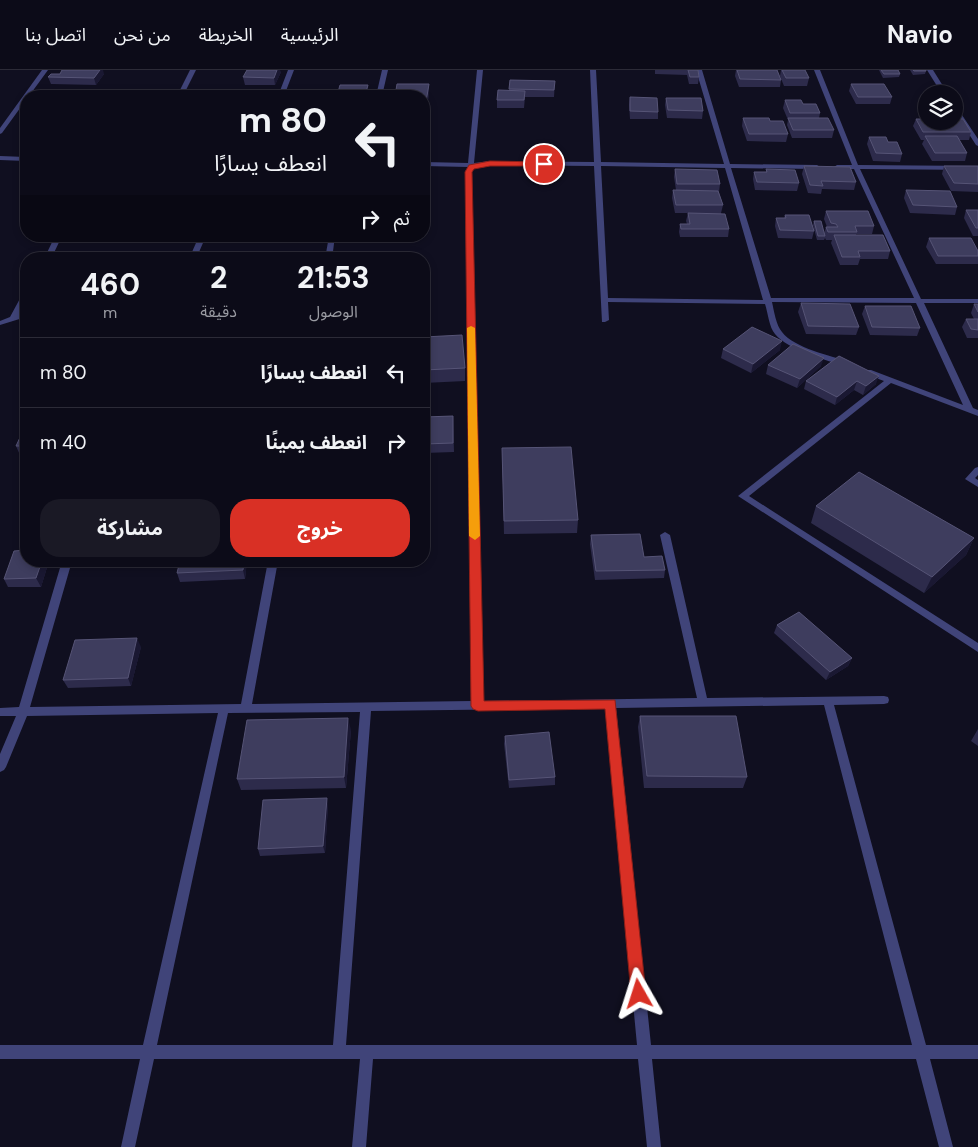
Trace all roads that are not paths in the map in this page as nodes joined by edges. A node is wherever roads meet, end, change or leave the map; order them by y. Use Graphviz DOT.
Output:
graph roads {
  1 [pos="45,70"];
  2 [pos="193,70"];
  3 [pos="291,70"];
  4 [pos="385,70"];
  5 [pos="480,70"];
  6 [pos="593,70"];
  7 [pos="699,70"];
  8 [pos="817,70"];
  9 [pos="930,70"];
  10 [pos="940,85"];
  11 [pos="30,90"];
  12 [pos="183,90"];
  13 [pos="284,90"];
  14 [pos="380,90"];
  15 [pos="20,104"];
  16 [pos="963,121"];
  17 [pos="0,132"];
  18 [pos="978,144"];
  19 [pos="0,158"];
  20 [pos="20,159"];
  21 [pos="430,164"];
  22 [pos="598,165"];
  23 [pos="473,166"];
  24 [pos="728,166"];
  25 [pos="856,167"];
  26 [pos="978,168"];
  27 [pos="604,300"];
  28 [pos="916,300"];
  29 [pos="767,301"];
  30 [pos="978,301"];
  31 [pos="20,306"];
  32 [pos="20,317"];
  33 [pos="13,319"];
  34 [pos="605,320"];
  35 [pos="0,323"];
  36 [pos="853,366"];
  37 [pos="862,370"];
  38 [pos="890,380"];
  39 [pos="970,410"];
  40 [pos="978,413"];
  41 [pos="978,470"];
  42 [pos="978,484"];
  43 [pos="666,535"];
  44 [pos="65,567"];
  45 [pos="272,567"];
  46 [pos="978,648"];
  47 [pos="884,700"];
  48 [pos="828,701"];
  49 [pos="704,702"];
  50 [pos="610,704"];
  51 [pos="478,706"];
  52 [pos="366,707"];
  53 [pos="224,709"];
  54 [pos="246,709"];
  55 [pos="0,712"];
  56 [pos="23,712"];
  57 [pos="0,767"];
  58 [pos="0,1052"];
  59 [pos="148,1052"];
  60 [pos="339,1052"];
  61 [pos="367,1052"];
  62 [pos="645,1052"];
  63 [pos="921,1052"];
  64 [pos="978,1052"];
  65 [pos="128,1147"];
  66 [pos="359,1147"];
  67 [pos="654,1147"];
  68 [pos="946,1147"];
  1 -- 11 [label="street"];
  2 -- 12 [label="street"];
  3 -- 13 [label="street"];
  4 -- 14 [label="street"];
  5 -- 23 [label="street"];
  6 -- 22 [label="street"];
  7 -- 24 [label="street"];
  8 -- 25 [label="street"];
  9 -- 10 [label="street"];
  15 -- 17 [label="street"];
  16 -- 18 [label="street"];
  19 -- 20 [label="street"];
  21 -- 23 [label="street"];
  22 -- 23 [label="street"];
  22 -- 24 [label="street"];
  22 -- 27 [label="street"];
  23 -- 51 [label="street"];
  24 -- 25 [label="street"];
  24 -- 29 [label="street"];
  25 -- 26 [label="street"];
  25 -- 28 [label="street"];
  27 -- 29 [label="street"];
  27 -- 34 [label="street"];
  28 -- 29 [label="street"];
  28 -- 30 [label="street"];
  28 -- 39 [label="street"];
  29 -- 36 [label="street"];
  31 -- 33 [label="street"];
  32 -- 33 [label="street"];
  33 -- 35 [label="street"];
  37 -- 38 [label="street"];
  38 -- 39 [label="street"];
  38 -- 46 [label="street"];
  39 -- 40 [label="street"];
  41 -- 42 [label="street"];
  43 -- 49 [label="street"];
  44 -- 56 [label="street"];
  45 -- 54 [label="street"];
  47 -- 48 [label="street"];
  48 -- 49 [label="street"];
  48 -- 63 [label="street"];
  49 -- 50 [label="street"];
  50 -- 51 [label="street"];
  50 -- 62 [label="street"];
  51 -- 52 [label="street"];
  52 -- 54 [label="street"];
  52 -- 60 [label="street"];
  53 -- 54 [label="street"];
  53 -- 56 [label="street"];
  53 -- 59 [label="street"];
  55 -- 56 [label="street"];
  56 -- 57 [label="street"];
  58 -- 59 [label="street"];
  59 -- 60 [label="street"];
  59 -- 65 [label="street"];
  60 -- 61 [label="street"];
  61 -- 62 [label="street"];
  61 -- 66 [label="street"];
  62 -- 63 [label="street"];
  62 -- 67 [label="street"];
  63 -- 64 [label="street"];
  63 -- 68 [label="street"];
}
